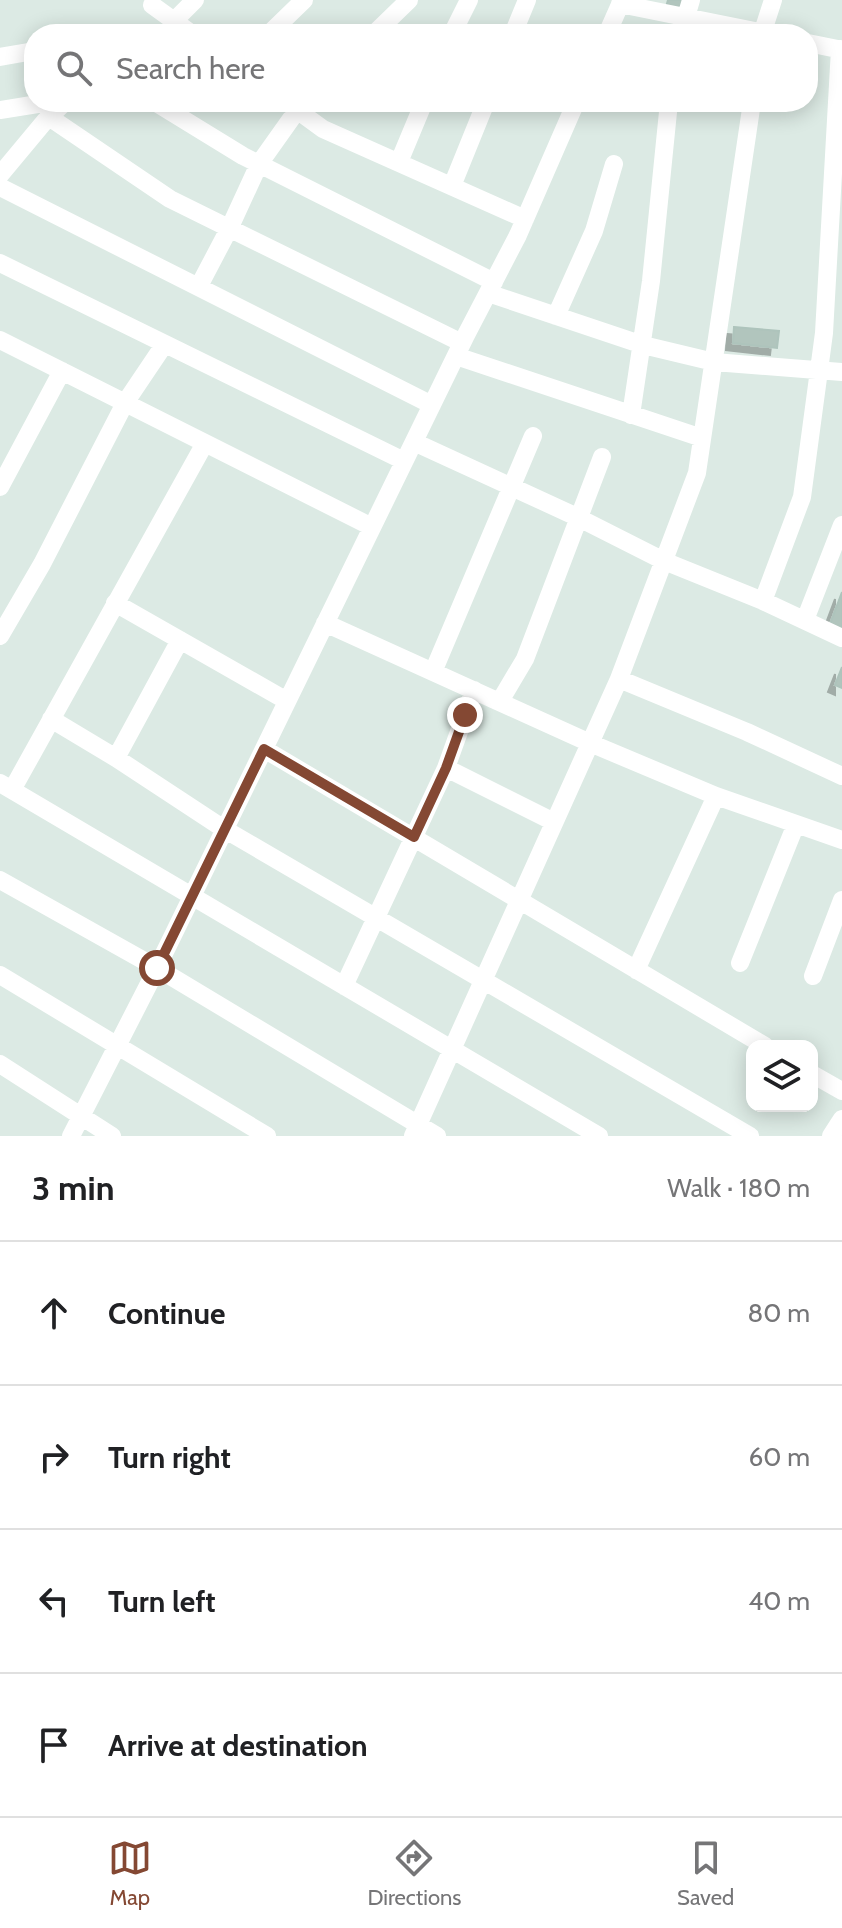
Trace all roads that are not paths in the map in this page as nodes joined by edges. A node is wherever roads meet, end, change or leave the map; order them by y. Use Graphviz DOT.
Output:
graph roads {
  1 [pos="195,0"];
  2 [pos="304,0"];
  3 [pos="409,0"];
  4 [pos="469,0"];
  5 [pos="527,0"];
  6 [pos="773,0"];
  7 [pos="621,2"];
  8 [pos="152,5"];
  9 [pos="686,17"];
  10 [pos="174,21"];
  11 [pos="178,24"];
  12 [pos="279,24"];
  13 [pos="384,24"];
  14 [pos="457,24"];
  15 [pos="517,24"];
  16 [pos="611,24"];
  17 [pos="721,24"];
  18 [pos="767,24"];
  19 [pos="818,45"];
  20 [pos="841,49"];
  21 [pos="24,53"];
  22 [pos="0,57"];
  23 [pos="0,110"];
  24 [pos="24,110"];
  25 [pos="48,112"];
  26 [pos="52,112"];
  27 [pos="172,112"];
  28 [pos="290,112"];
  29 [pos="304,112"];
  30 [pos="420,112"];
  31 [pos="482,112"];
  32 [pos="565,112"];
  33 [pos="668,112"];
  34 [pos="751,112"];
  35 [pos="22,147"];
  36 [pos="0,151"];
  37 [pos="399,162"];
  38 [pos="259,164"];
  39 [pos="614,164"];
  40 [pos="0,175"];
  41 [pos="452,186"];
  42 [pos="0,187"];
  43 [pos="525,219"];
  44 [pos="230,227"];
  45 [pos="1,266"];
  46 [pos="199,286"];
  47 [pos="491,288"];
  48 [pos="556,316"];
  49 [pos="0,340"];
  50 [pos="164,345"];
  51 [pos="643,345"];
  52 [pos="459,350"];
  53 [pos="714,362"];
  54 [pos="819,369"];
  55 [pos="62,371"];
  56 [pos="842,372"];
  57 [pos="125,403"];
  58 [pos="432,405"];
  59 [pos="631,415"];
  60 [pos="533,436"];
  61 [pos="702,438"];
  62 [pos="414,442"];
  63 [pos="205,443"];
  64 [pos="602,457"];
  65 [pos="404,461"];
  66 [pos="0,487"];
  67 [pos="510,488"];
  68 [pos="577,517"];
  69 [pos="842,525"];
  70 [pos="372,527"];
  71 [pos="664,561"];
  72 [pos="763,601"];
  73 [pos="115,603"];
  74 [pos="805,620"];
  75 [pos="325,623"];
  76 [pos="0,636"];
  77 [pos="842,638"];
  78 [pos="180,640"];
  79 [pos="433,672"];
  80 [pos="619,679"];
  81 [pos="474,690"];
  82 [pos="287,701"];
  83 [pos="500,701"];
  84 [pos="51,719"];
  85 [pos="590,743"];
  86 [pos="264,749"];
  87 [pos="116,758"];
  88 [pos="446,768"];
  89 [pos="842,776"];
  90 [pos="6,786"];
  91 [pos="716,796"];
  92 [pos="554,822"];
  93 [pos="796,824"];
  94 [pos="224,829"];
  95 [pos="414,837"];
  96 [pos="842,840"];
  97 [pos="0,880"];
  98 [pos="192,895"];
  99 [pos="842,900"];
  100 [pos="518,901"];
  101 [pos="376,919"];
  102 [pos="740,963"];
  103 [pos="157,968"];
  104 [pos="636,970"];
  105 [pos="0,975"];
  106 [pos="813,976"];
  107 [pos="481,981"];
  108 [pos="344,986"];
  109 [pos="755,1040"];
  110 [pos="116,1047"];
  111 [pos="451,1049"];
  112 [pos="0,1064"];
  113 [pos="818,1077"];
  114 [pos="842,1091"];
  115 [pos="81,1117"];
  116 [pos="842,1119"];
  117 [pos="415,1130"];
  118 [pos="71,1136"];
  119 [pos="112,1136"];
  120 [pos="267,1136"];
  121 [pos="437,1136"];
  122 [pos="599,1136"];
  123 [pos="750,1136"];
  124 [pos="831,1136"];
  1 -- 10 [label="street"];
  2 -- 12 [label="street"];
  3 -- 13 [label="street"];
  4 -- 14 [label="street"];
  5 -- 15 [label="street"];
  6 -- 18 [label="street"];
  7 -- 9 [label="street"];
  7 -- 16 [label="street"];
  8 -- 10 [label="street"];
  9 -- 17 [label="street"];
  10 -- 11 [label="street"];
  19 -- 20 [label="street"];
  20 -- 54 [label="street"];
  21 -- 22 [label="street"];
  23 -- 24 [label="street"];
  25 -- 35 [label="street"];
  26 -- 44 [label="street"];
  27 -- 38 [label="street"];
  28 -- 38 [label="street"];
  29 -- 37 [label="street"];
  30 -- 37 [label="street"];
  31 -- 41 [label="street"];
  32 -- 43 [label="street"];
  33 -- 51 [label="street"];
  34 -- 53 [label="street"];
  35 -- 36 [label="street"];
  35 -- 40 [label="street"];
  37 -- 41 [label="street"];
  38 -- 44 [label="street"];
  38 -- 47 [label="street"];
  39 -- 48 [label="street"];
  41 -- 43 [label="street"];
  42 -- 46 [label="street"];
  43 -- 47 [label="street"];
  44 -- 46 [label="street"];
  44 -- 52 [label="street"];
  45 -- 50 [label="street"];
  46 -- 58 [label="street"];
  47 -- 48 [label="street"];
  47 -- 52 [label="street"];
  48 -- 51 [label="street"];
  49 -- 55 [label="street"];
  50 -- 57 [label="street"];
  50 -- 65 [label="street"];
  51 -- 53 [label="street"];
  51 -- 59 [label="street"];
  52 -- 58 [label="street"];
  52 -- 59 [label="street"];
  53 -- 54 [label="street"];
  53 -- 61 [label="street"];
  54 -- 56 [label="street"];
  54 -- 72 [label="street"];
  55 -- 57 [label="street"];
  55 -- 66 [label="street"];
  57 -- 63 [label="street"];
  57 -- 76 [label="street"];
  58 -- 62 [label="street"];
  59 -- 61 [label="street"];
  60 -- 67 [label="street"];
  61 -- 71 [label="street"];
  62 -- 65 [label="street"];
  62 -- 67 [label="street"];
  63 -- 70 [label="street"];
  63 -- 73 [label="street"];
  64 -- 68 [label="street"];
  65 -- 70 [label="street"];
  67 -- 68 [label="street"];
  67 -- 79 [label="street"];
  68 -- 71 [label="street"];
  68 -- 83 [label="street"];
  69 -- 74 [label="street"];
  70 -- 75 [label="street"];
  71 -- 72 [label="street"];
  71 -- 80 [label="street"];
  72 -- 74 [label="street"];
  73 -- 78 [label="street"];
  73 -- 84 [label="street"];
  74 -- 77 [label="street"];
  75 -- 79 [label="street"];
  75 -- 82 [label="street"];
  78 -- 82 [label="street"];
  78 -- 87 [label="street"];
  79 -- 81 [label="street"];
  80 -- 85 [label="street"];
  80 -- 89 [label="street"];
  81 -- 83 [label="street"];
  81 -- 88 [label="street"];
  82 -- 86 [label="street"];
  83 -- 85 [label="street"];
  84 -- 87 [label="street"];
  84 -- 90 [label="street"];
  85 -- 91 [label="street"];
  85 -- 92 [label="street"];
  86 -- 94 [label="street"];
  86 -- 95 [label="street"];
  87 -- 94 [label="street"];
  88 -- 92 [label="street"];
  88 -- 95 [label="street"];
  90 -- 98 [label="street"];
  91 -- 93 [label="street"];
  91 -- 104 [label="street"];
  92 -- 100 [label="street"];
  93 -- 96 [label="street"];
  93 -- 102 [label="street"];
  94 -- 98 [label="street"];
  94 -- 101 [label="street"];
  95 -- 100 [label="street"];
  95 -- 101 [label="street"];
  97 -- 103 [label="street"];
  98 -- 103 [label="street"];
  98 -- 108 [label="street"];
  99 -- 106 [label="street"];
  100 -- 104 [label="street"];
  100 -- 107 [label="street"];
  101 -- 107 [label="street"];
  101 -- 108 [label="street"];
  103 -- 110 [label="street"];
  103 -- 117 [label="street"];
  104 -- 109 [label="street"];
  105 -- 110 [label="street"];
  107 -- 111 [label="street"];
  107 -- 123 [label="street"];
  108 -- 111 [label="street"];
  110 -- 115 [label="street"];
  110 -- 120 [label="street"];
  111 -- 117 [label="street"];
  111 -- 122 [label="street"];
  112 -- 115 [label="street"];
  113 -- 114 [label="street"];
  115 -- 118 [label="street"];
  115 -- 119 [label="street"];
  116 -- 124 [label="street"];
  117 -- 121 [label="street"];
}
